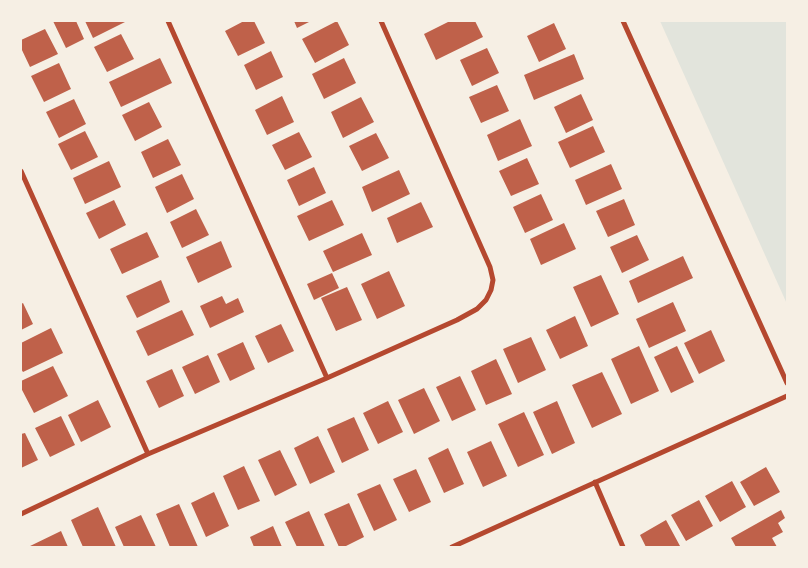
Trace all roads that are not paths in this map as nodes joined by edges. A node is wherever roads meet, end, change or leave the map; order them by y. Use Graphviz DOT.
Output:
graph roads {
  1 [pos="168,21"];
  2 [pos="381,21"];
  3 [pos="623,21"];
  4 [pos="21,171"];
  5 [pos="327,378"];
  6 [pos="787,383"];
  7 [pos="787,396"];
  8 [pos="148,454"];
  9 [pos="595,482"];
  10 [pos="21,514"];
  11 [pos="452,547"];
  12 [pos="623,547"];
  1 -- 5 [label="street"];
  2 -- 5 [label="street"];
  3 -- 6 [label="street"];
  4 -- 8 [label="street"];
  5 -- 8 [label="street"];
  7 -- 9 [label="street"];
  8 -- 10 [label="street"];
  9 -- 11 [label="street"];
  9 -- 12 [label="street"];
}
